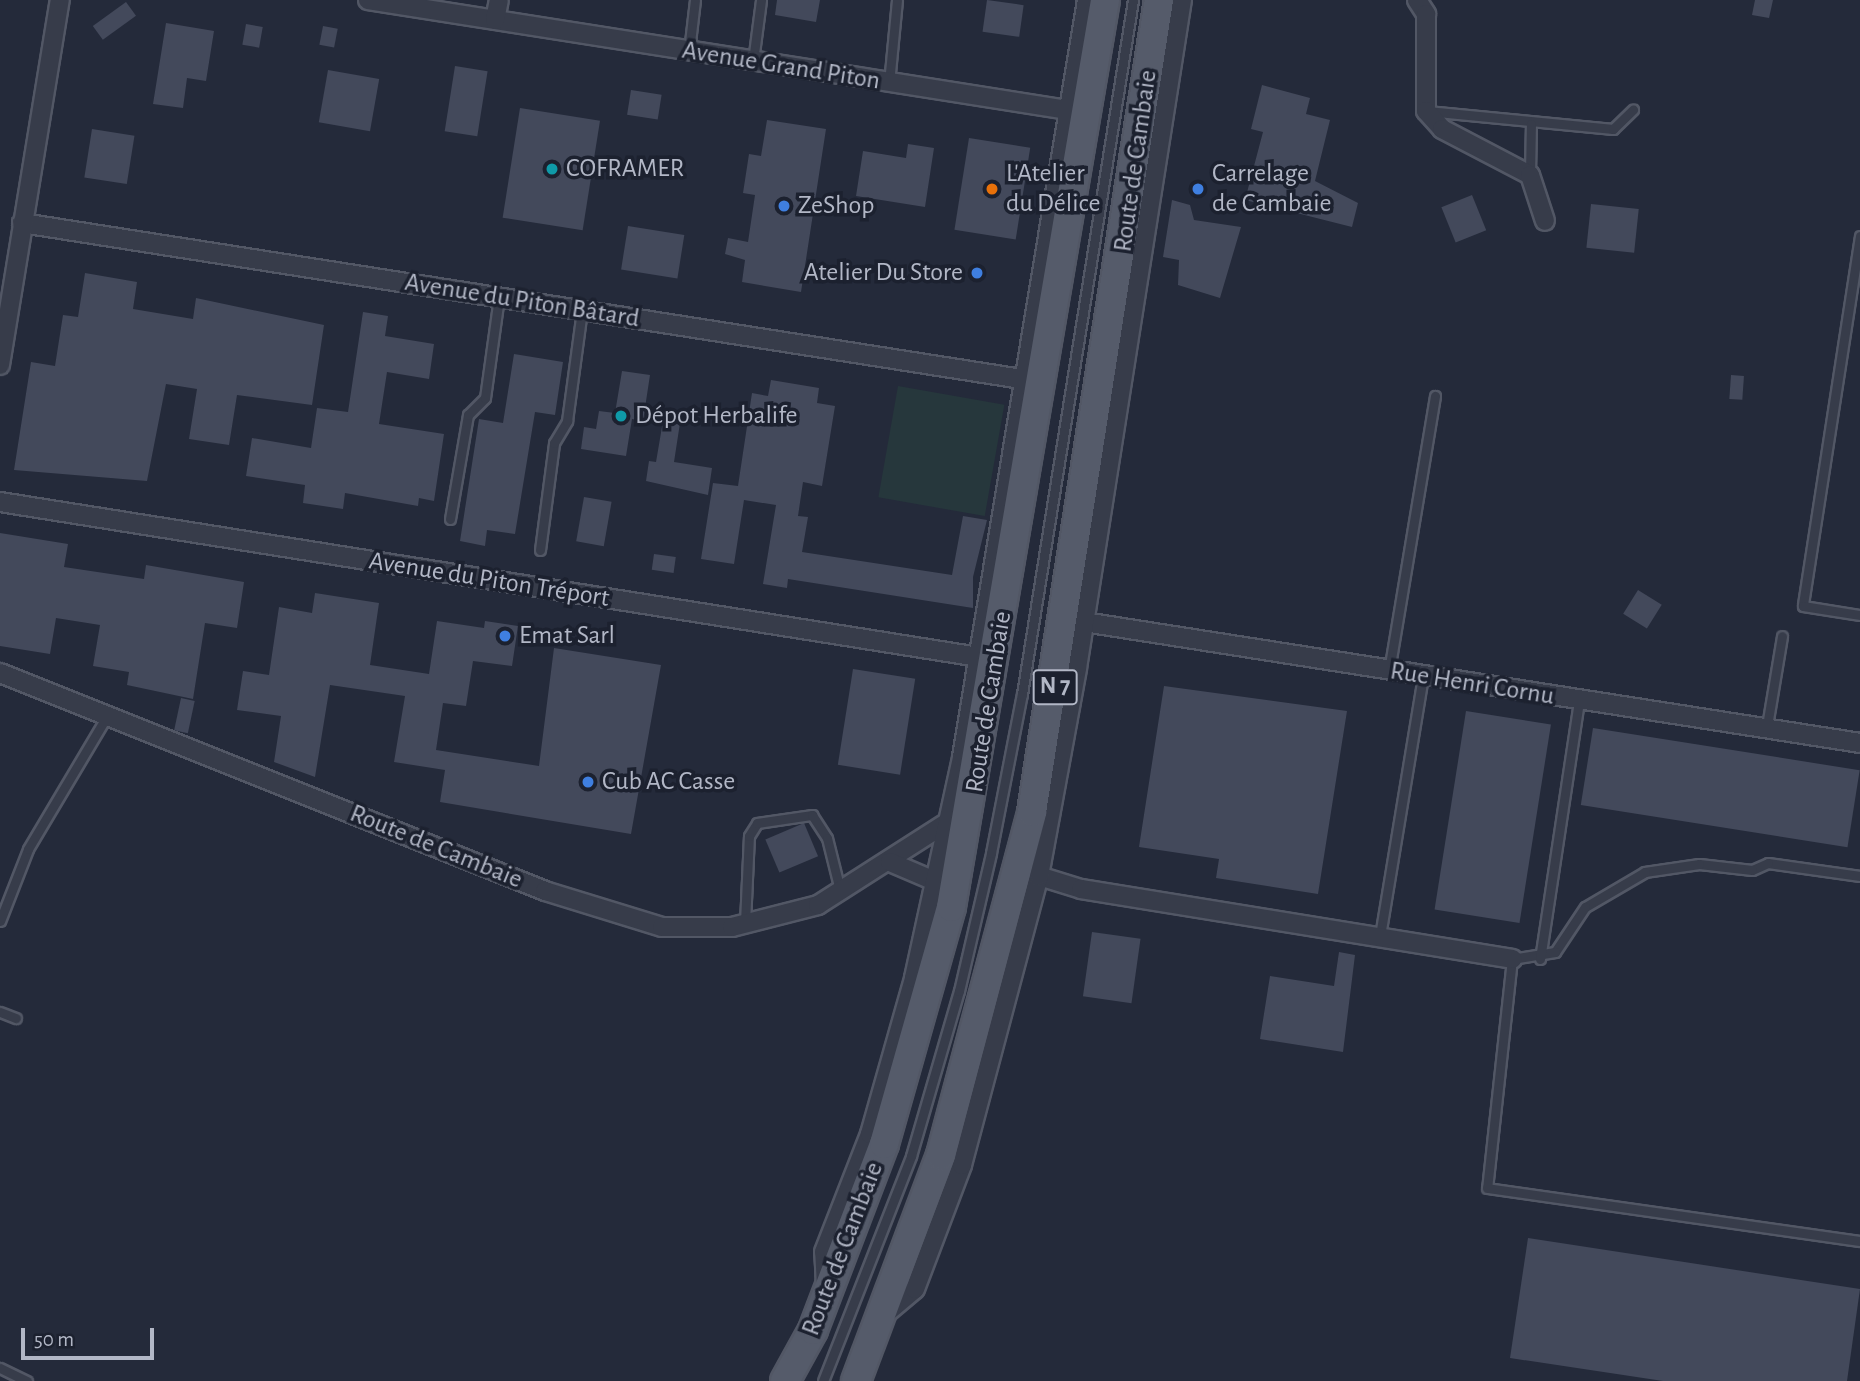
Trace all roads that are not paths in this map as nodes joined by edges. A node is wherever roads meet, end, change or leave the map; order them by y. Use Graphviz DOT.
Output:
graph roads {
  1 [pos="60,0"];
  2 [pos="368,0"];
  3 [pos="499,0"];
  4 [pos="695,0"];
  5 [pos="761,0"];
  6 [pos="897,0"];
  7 [pos="1087,0"];
  8 [pos="1105,0"];
  9 [pos="1133,0"];
  10 [pos="1158,0"];
  11 [pos="1182,0"];
  12 [pos="1417,0"];
  13 [pos="495,20"];
  14 [pos="688,53"];
  15 [pos="752,62"];
  16 [pos="889,83"];
  17 [pos="1068,110"];
  18 [pos="1633,110"];
  19 [pos="1426,111"];
  20 [pos="1531,124"];
  21 [pos="1530,175"];
  22 [pos="1545,221"];
  23 [pos="22,223"];
  24 [pos="1860,236"];
  25 [pos="499,298"];
  26 [pos="582,310"];
  27 [pos="0,365"];
  28 [pos="1022,379"];
  29 [pos="1435,396"];
  30 [pos="0,502"];
  31 [pos="450,519"];
  32 [pos="540,550"];
  33 [pos="1860,615"];
  34 [pos="1084,622"];
  35 [pos="1782,636"];
  36 [pos="979,657"];
  37 [pos="1388,671"];
  38 [pos="1423,677"];
  39 [pos="2,678"];
  40 [pos="1579,701"];
  41 [pos="107,716"];
  42 [pos="1766,726"];
  43 [pos="1860,743"];
  44 [pos="948,822"];
  45 [pos="890,862"];
  46 [pos="1039,876"];
  47 [pos="1860,876"];
  48 [pos="937,882"];
  49 [pos="841,890"];
  50 [pos="0,921"];
  51 [pos="745,923"];
  52 [pos="1380,936"];
  53 [pos="1512,959"];
  54 [pos="1539,959"];
  55 [pos="0,1012"];
  56 [pos="16,1018"];
  57 [pos="1860,1241"];
  58 [pos="827,1294"];
  59 [pos="881,1317"];
  60 [pos="0,1368"];
  61 [pos="27,1381"];
  62 [pos="785,1381"];
  63 [pos="823,1381"];
  64 [pos="856,1381"];
  1 -- 23 [label="street"];
  2 -- 13 [label="street, Avenue Grand Piton"];
  3 -- 13 [label="street"];
  4 -- 14 [label="lane"];
  5 -- 15 [label="lane"];
  6 -- 16 [label="lane"];
  7 -- 17 [label="street"];
  8 -- 58 [label="main road, Route de Cambaie / N 7"];
  9 -- 63 [label="lane"];
  10 -- 59 [label="main road, Route de Cambaie / N 7"];
  11 -- 34 [label="street"];
  12 -- 19 [label="street"];
  13 -- 14 [label="street, Avenue Grand Piton"];
  14 -- 15 [label="street, Avenue Grand Piton"];
  15 -- 16 [label="street, Avenue Grand Piton"];
  16 -- 17 [label="street, Avenue Grand Piton"];
  17 -- 28 [label="street"];
  18 -- 20 [label="lane"];
  19 -- 20 [label="lane"];
  19 -- 21 [label="street"];
  20 -- 21 [label="lane"];
  21 -- 22 [label="street"];
  23 -- 25 [label="street, Avenue du Piton Bâtard"];
  23 -- 27 [label="street"];
  24 -- 33 [label="lane"];
  25 -- 26 [label="street, Avenue du Piton Bâtard"];
  25 -- 31 [label="lane"];
  26 -- 28 [label="street, Avenue du Piton Bâtard"];
  26 -- 32 [label="lane"];
  28 -- 36 [label="street"];
  29 -- 37 [label="lane"];
  30 -- 36 [label="street, Avenue du Piton Tréport"];
  34 -- 37 [label="street, Rue Henri Cornu"];
  34 -- 46 [label="street"];
  35 -- 42 [label="lane"];
  36 -- 44 [label="street"];
  37 -- 38 [label="street, Rue Henri Cornu"];
  38 -- 40 [label="street, Rue Henri Cornu"];
  38 -- 52 [label="lane"];
  39 -- 41 [label="street, Route de Cambaie"];
  40 -- 42 [label="street, Rue Henri Cornu"];
  40 -- 54 [label="lane"];
  41 -- 50 [label="lane"];
  41 -- 51 [label="street, Route de Cambaie"];
  42 -- 43 [label="street, Rue Henri Cornu"];
  44 -- 45 [label="street, Route de Cambaie"];
  44 -- 48 [label="street"];
  45 -- 48 [label="street"];
  45 -- 49 [label="street, Route de Cambaie"];
  46 -- 52 [label="street"];
  46 -- 59 [label="street"];
  47 -- 54 [label="lane"];
  48 -- 58 [label="street"];
  49 -- 51 [label="street, Route de Cambaie"];
  49 -- 51 [label="lane"];
  52 -- 53 [label="street"];
  53 -- 54 [label="lane"];
  53 -- 57 [label="lane"];
  55 -- 56 [label="lane"];
  58 -- 62 [label="main road, Route de Cambaie / N 7"];
  59 -- 64 [label="main road, Route de Cambaie / N 7"];
  60 -- 61 [label="lane"];
}
